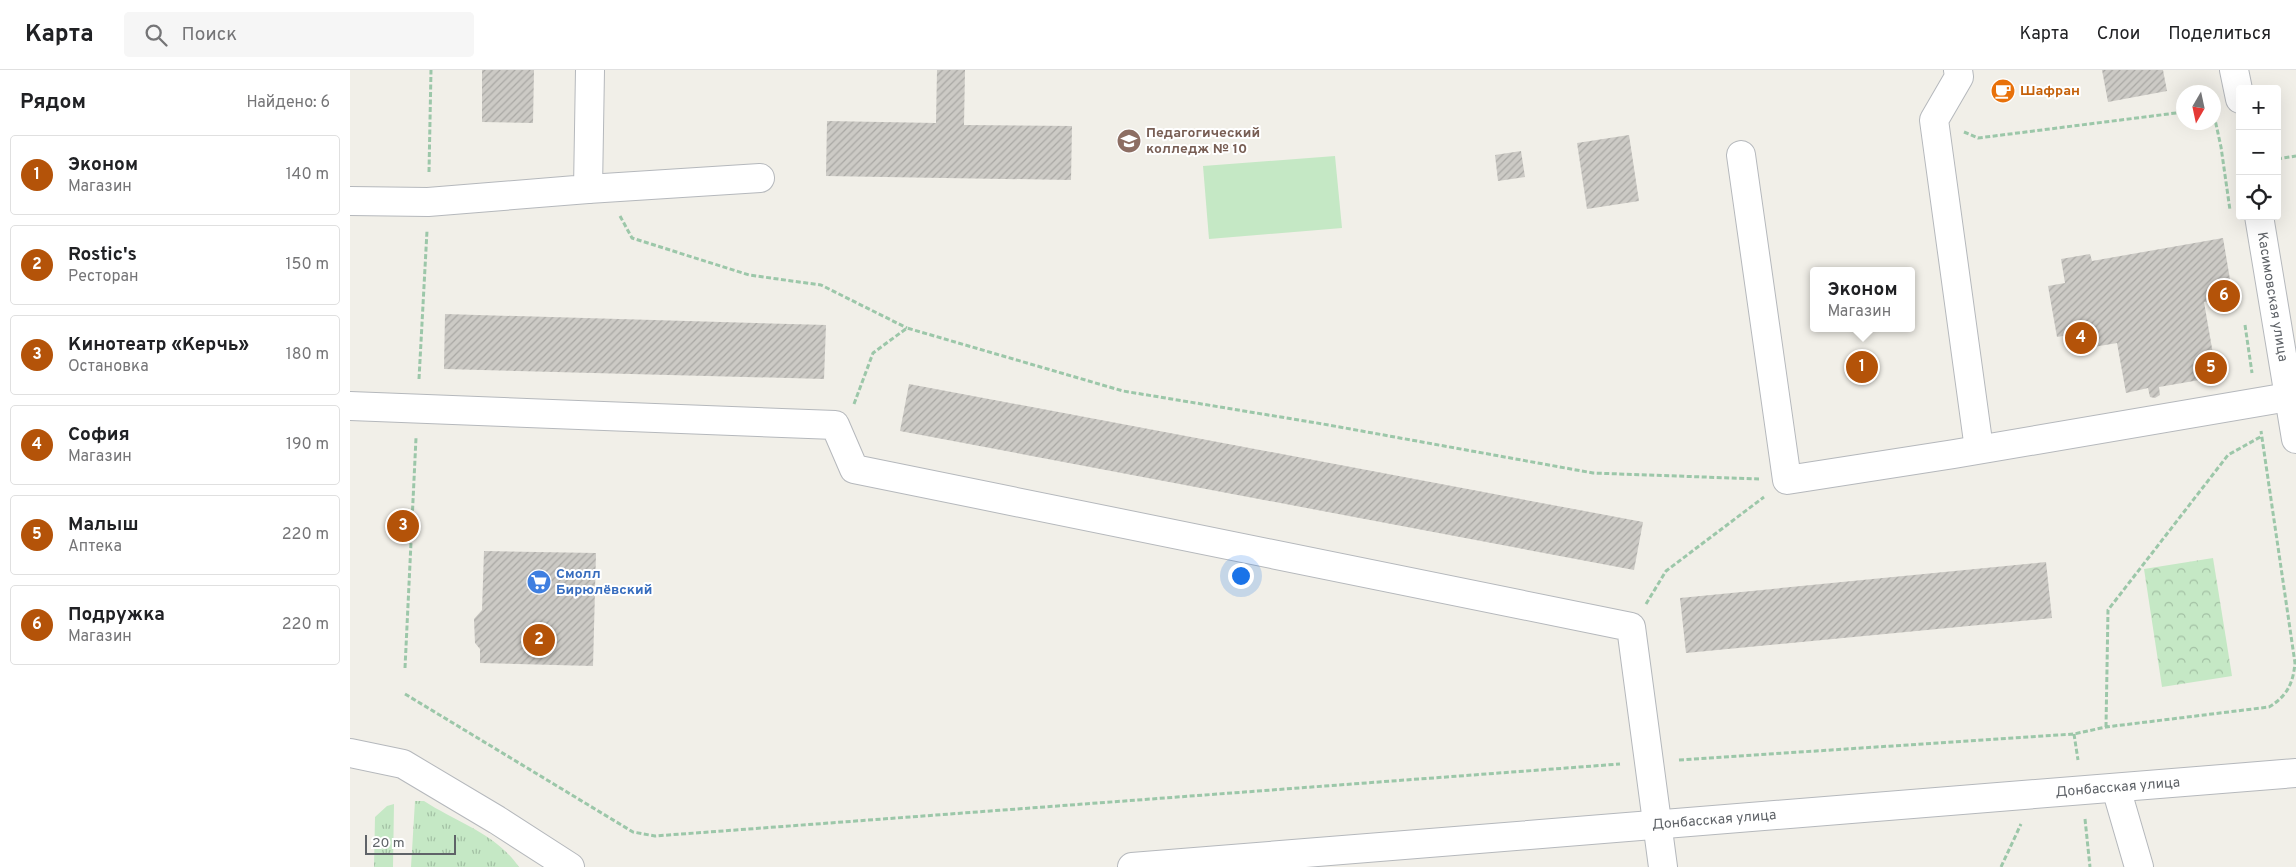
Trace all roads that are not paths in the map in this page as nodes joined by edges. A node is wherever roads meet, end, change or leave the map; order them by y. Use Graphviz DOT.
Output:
graph roads {
  1 [pos="590,70"];
  2 [pos="1958,70"];
  3 [pos="2234,70"];
  4 [pos="2237,85"];
  5 [pos="1741,155"];
  6 [pos="760,178"];
  7 [pos="588,189"];
  8 [pos="350,201"];
  9 [pos="2260,220"];
  10 [pos="2288,396"];
  11 [pos="350,406"];
  12 [pos="2296,439"];
  13 [pos="1979,449"];
  14 [pos="350,753"];
  15 [pos="2296,773"];
  16 [pos="2116,788"];
  17 [pos="496,820"];
  18 [pos="1658,826"];
  19 [pos="1361,858"];
  20 [pos="530,867"];
  21 [pos="570,867"];
  22 [pos="1132,867"];
  23 [pos="1663,867"];
  24 [pos="2139,867"];
  1 -- 7 [label="street"];
  2 -- 13 [label="street"];
  3 -- 4 [label="street"];
  5 -- 13 [label="street"];
  6 -- 7 [label="street"];
  7 -- 8 [label="street"];
  9 -- 10 [label="street, Касимовская улица"];
  10 -- 12 [label="street, Касимовская улица"];
  10 -- 13 [label="street"];
  11 -- 18 [label="street"];
  14 -- 17 [label="street"];
  15 -- 16 [label="street, Донбасская улица"];
  16 -- 18 [label="street, Донбасская улица"];
  16 -- 24 [label="street"];
  17 -- 20 [label="street"];
  17 -- 21 [label="street"];
  18 -- 19 [label="street, Донбасская улица"];
  18 -- 23 [label="street"];
  19 -- 22 [label="street, Донбасская улица"];
}
